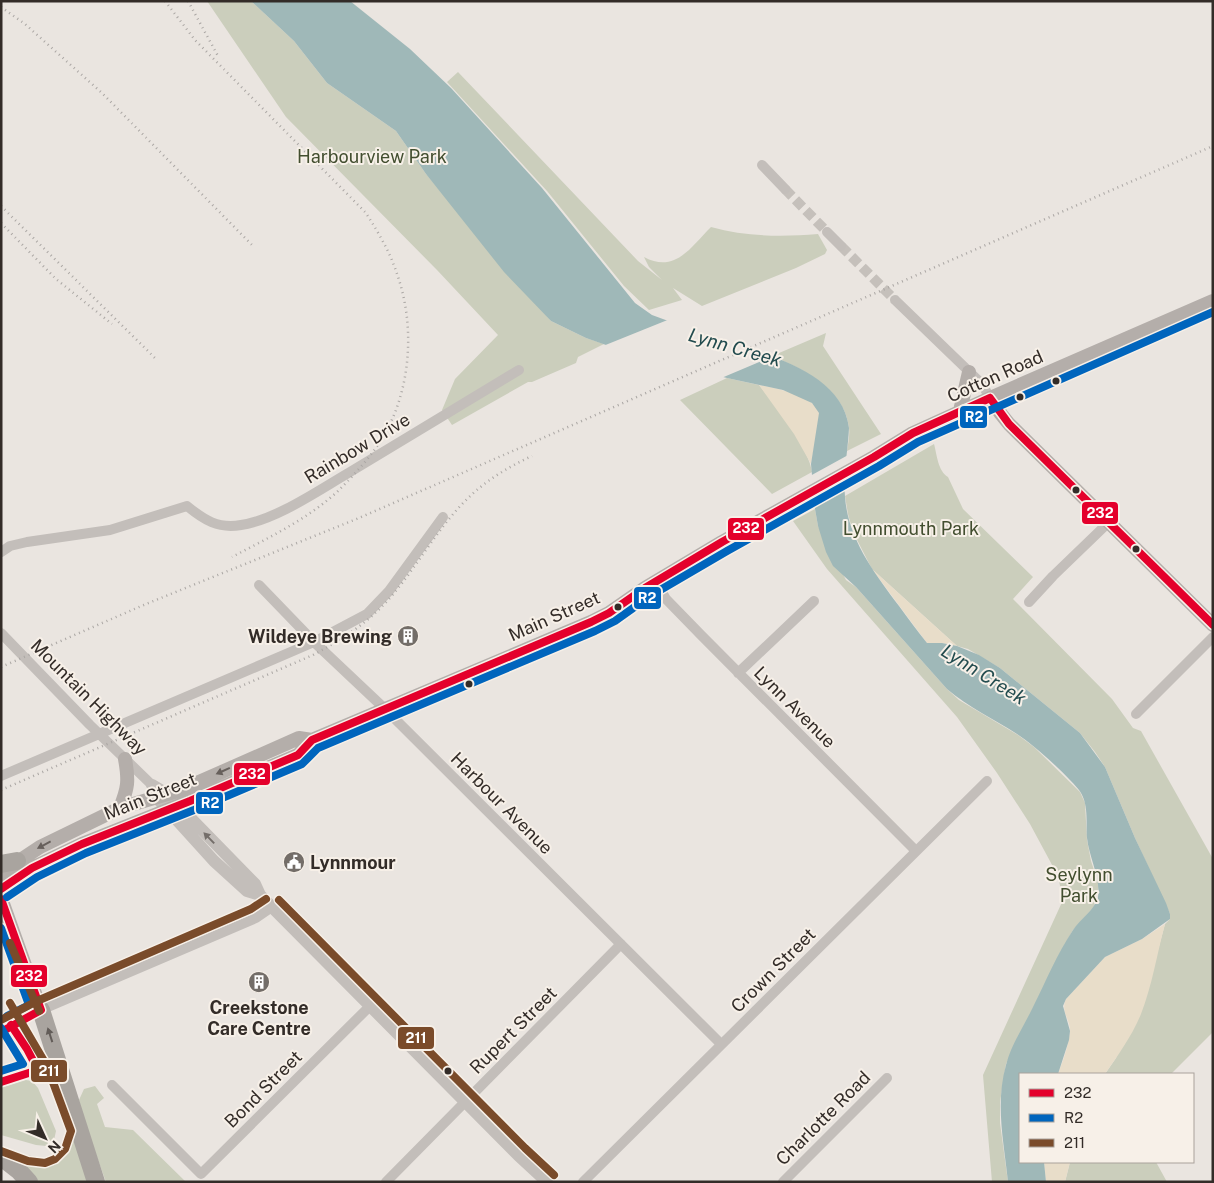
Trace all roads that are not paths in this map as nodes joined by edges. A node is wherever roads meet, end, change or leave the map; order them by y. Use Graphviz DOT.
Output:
graph roads {
  1 [pos="762,165"];
  2 [pos="785,189"];
  3 [pos="828,232"];
  4 [pos="841,246"];
  5 [pos="895,300"];
  6 [pos="1213,301"];
  7 [pos="519,370"];
  8 [pos="969,372"];
  9 [pos="990,398"];
  10 [pos="960,411"];
  11 [pos="799,499"];
  12 [pos="443,517"];
  13 [pos="1109,522"];
  14 [pos="1,552"];
  15 [pos="656,582"];
  16 [pos="259,585"];
  17 [pos="814,601"];
  18 [pos="1029,602"];
  19 [pos="1213,625"];
  20 [pos="1,633"];
  21 [pos="1213,637"];
  22 [pos="314,642"];
  23 [pos="738,673"];
  24 [pos="384,709"];
  25 [pos="1136,714"];
  26 [pos="99,734"];
  27 [pos="312,740"];
  28 [pos="126,759"];
  29 [pos="1,776"];
  30 [pos="987,781"];
  31 [pos="158,792"];
  32 [pos="120,808"];
  33 [pos="173,808"];
  34 [pos="916,851"];
  35 [pos="9,863"];
  36 [pos="1,873"];
  37 [pos="1,889"];
  38 [pos="1,898"];
  39 [pos="272,907"];
  40 [pos="621,944"];
  41 [pos="370,1006"];
  42 [pos="41,1010"];
  43 [pos="721,1044"];
  44 [pos="886,1078"];
  45 [pos="112,1085"];
  46 [pos="464,1102"];
  47 [pos="1,1157"];
  48 [pos="29,1182"];
  49 [pos="96,1182"];
  50 [pos="386,1182"];
  51 [pos="547,1182"];
  52 [pos="582,1182"];
  53 [pos="783,1182"];
  1 -- 2 [label="street"];
  3 -- 4 [label="street"];
  5 -- 8 [label="street"];
  6 -- 9 [label="main road, Cotton Road"];
  7 -- 14 [label="street, Rainbow Drive"];
  8 -- 9 [label="street"];
  8 -- 10 [label="main road"];
  9 -- 10 [label="main road, Cotton Road"];
  9 -- 13 [label="main road"];
  10 -- 11 [label="main road, Cotton Road"];
  11 -- 15 [label="main road, Main Street"];
  12 -- 22 [label="street"];
  13 -- 18 [label="street"];
  13 -- 19 [label="main road"];
  15 -- 23 [label="street, Lynn Avenue"];
  15 -- 24 [label="main road, Main Street"];
  16 -- 22 [label="street, Harbour Avenue"];
  17 -- 23 [label="street"];
  20 -- 26 [label="street, Mountain Highway"];
  21 -- 25 [label="street"];
  22 -- 24 [label="street, Harbour Avenue"];
  22 -- 26 [label="street"];
  23 -- 34 [label="street, Lynn Avenue"];
  24 -- 27 [label="main road, Main Street"];
  24 -- 40 [label="street, Harbour Avenue"];
  26 -- 28 [label="street, Mountain Highway"];
  26 -- 29 [label="street"];
  27 -- 31 [label="main road, Main Street, one-way"];
  27 -- 33 [label="main road, Main Street"];
  28 -- 31 [label="street, Mountain Highway"];
  28 -- 32 [label="main road"];
  30 -- 34 [label="street, Crown Street"];
  31 -- 32 [label="main road, Main Street"];
  31 -- 33 [label="street, Mountain Highway"];
  32 -- 35 [label="main road, Main Street, one-way"];
  33 -- 37 [label="main road, Main Street"];
  33 -- 39 [label="street, Mountain Highway"];
  34 -- 43 [label="street, Crown Street"];
  35 -- 36 [label="main road, Main Street"];
  38 -- 42 [label="main road"];
  39 -- 41 [label="street, Mountain Highway"];
  39 -- 42 [label="street"];
  40 -- 43 [label="street, Harbour Avenue"];
  40 -- 46 [label="street, Rupert Street"];
  41 -- 45 [label="street, Bond Street"];
  41 -- 46 [label="street, Mountain Highway"];
  49 -- 42 [label="highway, one-way"];
  43 -- 52 [label="street, Crown Street"];
  44 -- 53 [label="street, Charlotte Road"];
  46 -- 50 [label="street, Rupert Street"];
  46 -- 51 [label="street, Mountain Highway"];
  47 -- 48 [label="highway"];
}
